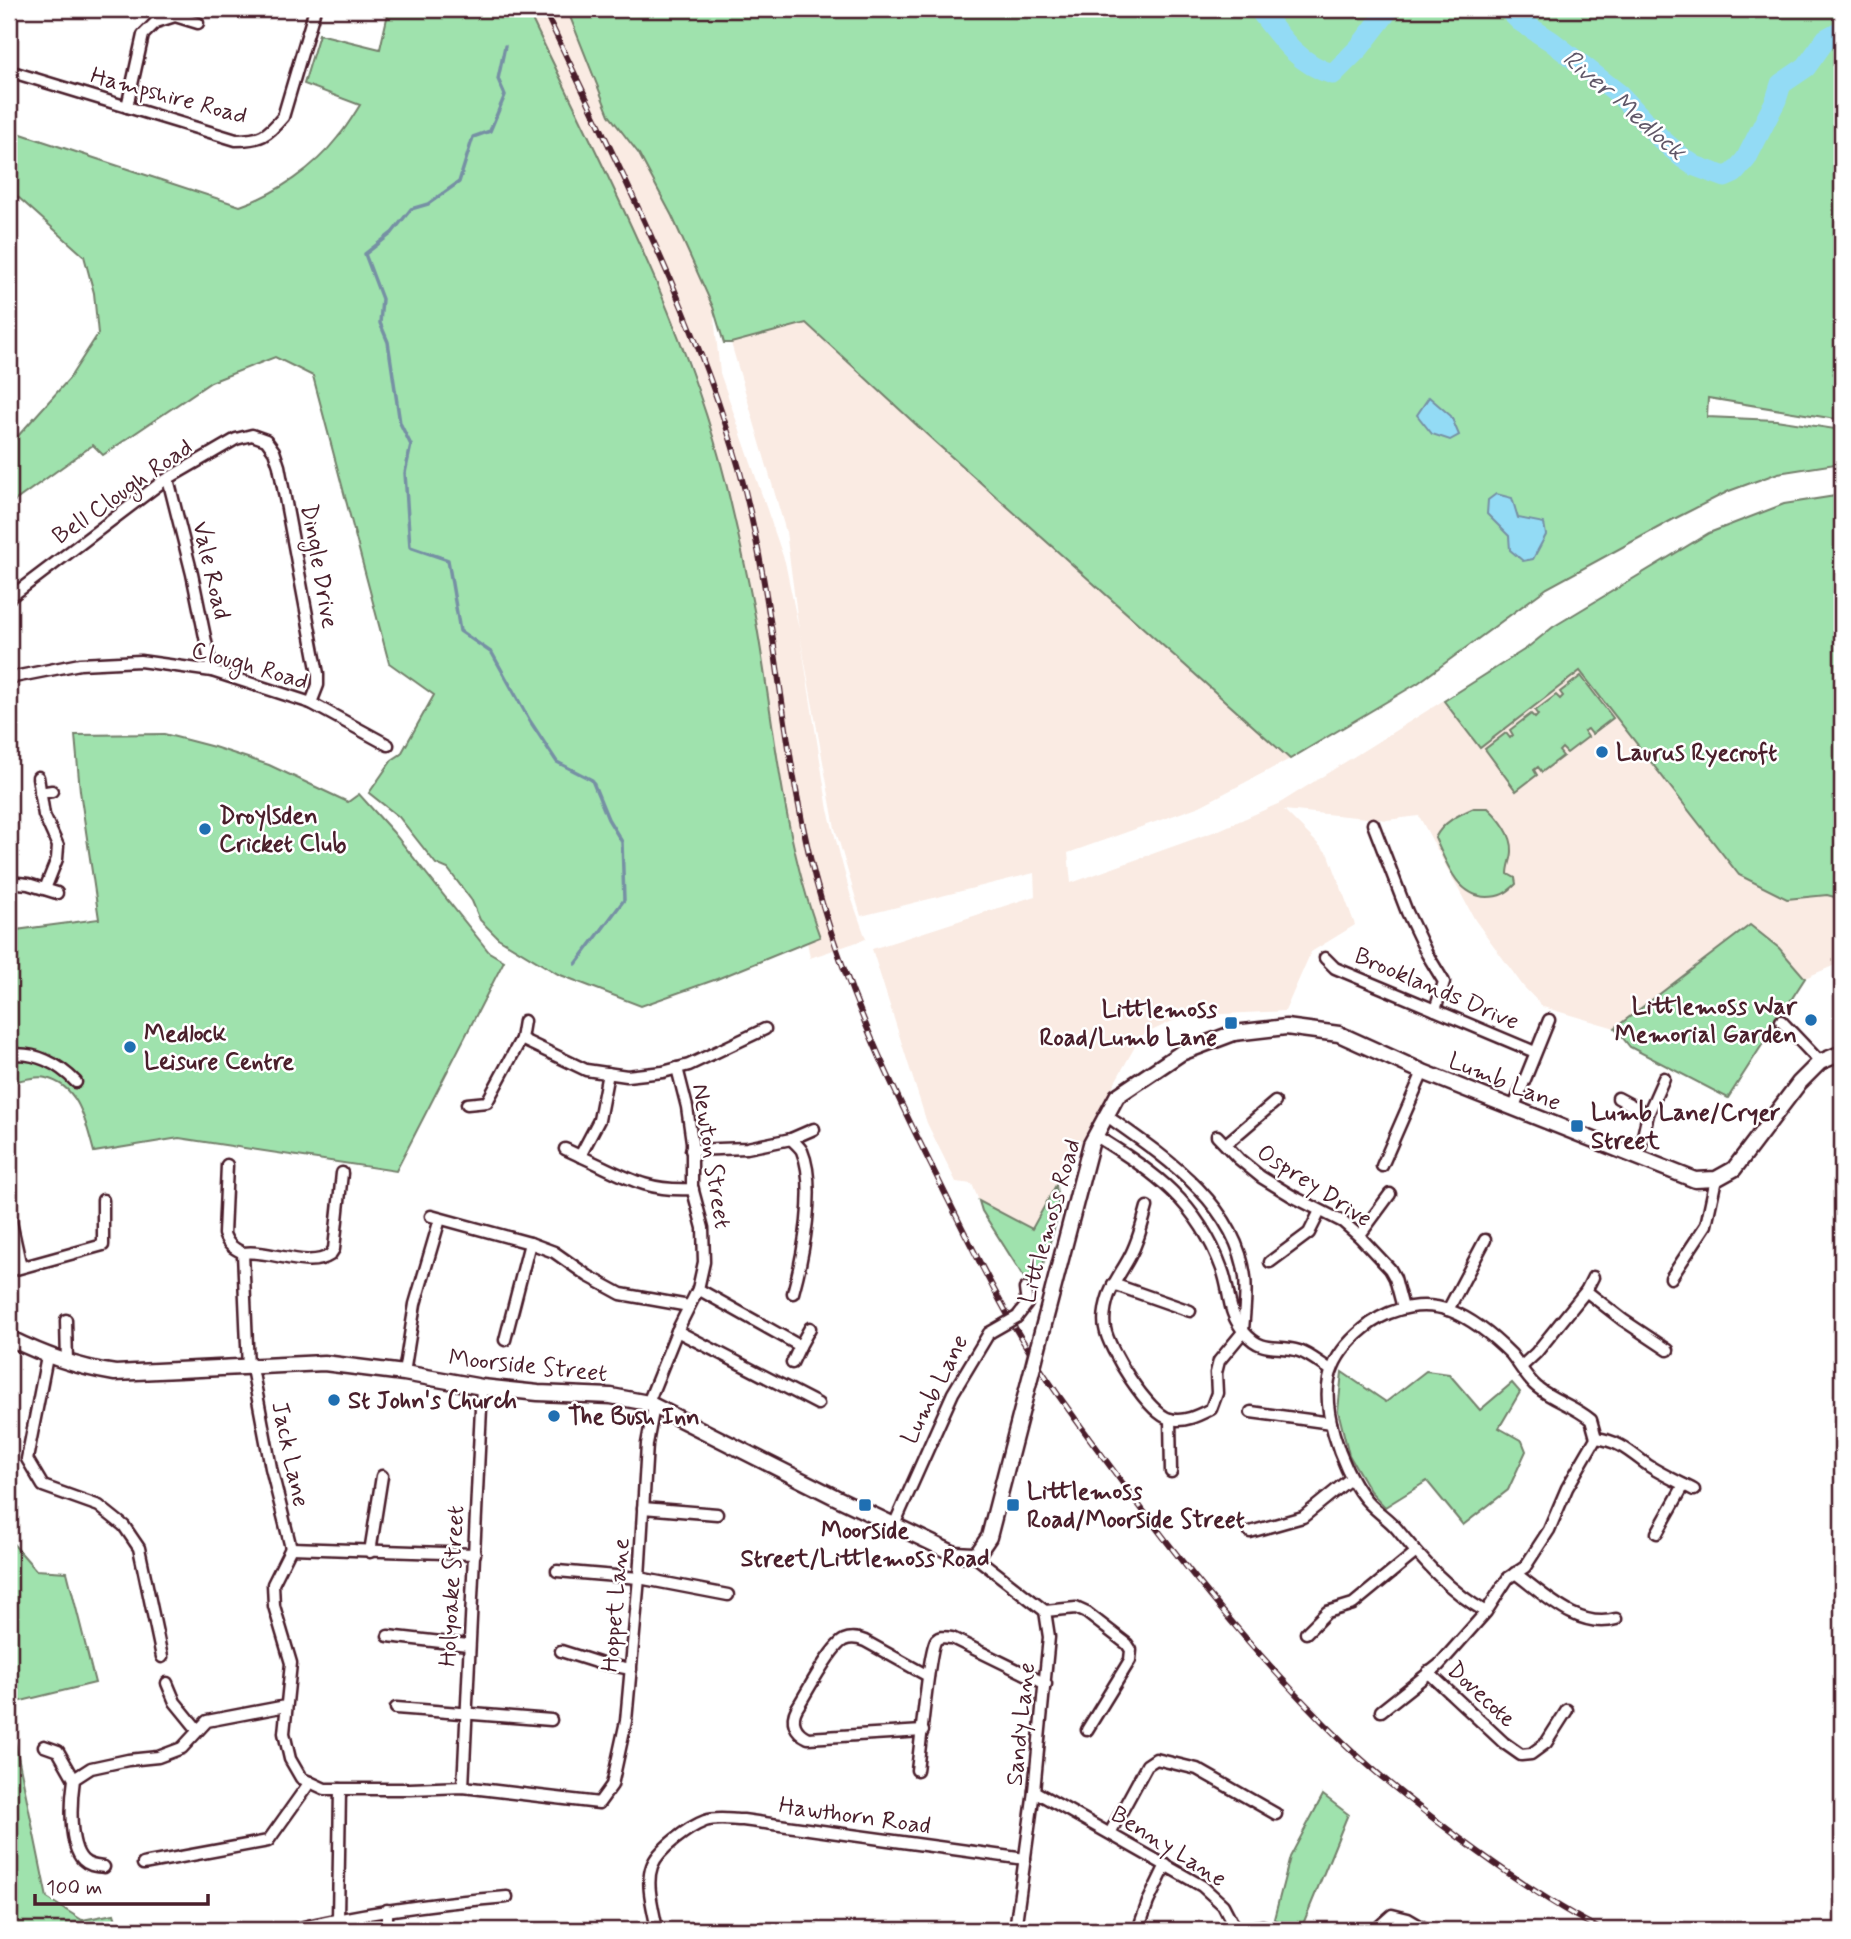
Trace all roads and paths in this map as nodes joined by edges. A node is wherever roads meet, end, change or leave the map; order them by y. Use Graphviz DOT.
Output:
graph roads {
  1 [pos="315,9"];
  2 [pos="198,23"];
  3 [pos="9,71"];
  4 [pos="127,107"];
  5 [pos="9,310"];
  6 [pos="9,320"];
  7 [pos="266,440"];
  8 [pos="168,479"];
  9 [pos="9,598"];
  10 [pos="212,671"];
  11 [pos="9,678"];
  12 [pos="312,704"];
  13 [pos="388,745"];
  14 [pos="38,778"];
  15 [pos="52,791"];
  16 [pos="40,793"];
  17 [pos="1373,824"];
  18 [pos="9,882"];
  19 [pos="46,889"];
  20 [pos="57,893"];
  21 [pos="1325,958"];
  22 [pos="1435,1010"];
  23 [pos="1549,1020"];
  24 [pos="524,1021"];
  25 [pos="1781,1021"];
  26 [pos="765,1029"];
  27 [pos="522,1039"];
  28 [pos="1535,1052"];
  29 [pos="1842,1053"];
  30 [pos="9,1055"];
  31 [pos="1820,1062"];
  32 [pos="677,1069"];
  33 [pos="1423,1072"];
  34 [pos="608,1073"];
  35 [pos="1664,1078"];
  36 [pos="76,1082"];
  37 [pos="1618,1098"];
  38 [pos="1275,1102"];
  39 [pos="467,1104"];
  40 [pos="1513,1109"];
  41 [pos="1648,1114"];
  42 [pos="1107,1116"];
  43 [pos="814,1129"];
  44 [pos="1096,1136"];
  45 [pos="1217,1136"];
  46 [pos="791,1139"];
  47 [pos="1226,1144"];
  48 [pos="565,1149"];
  49 [pos="691,1150"];
  50 [pos="580,1156"];
  51 [pos="1638,1158"];
  52 [pos="227,1166"];
  53 [pos="1382,1166"];
  54 [pos="342,1173"];
  55 [pos="1716,1179"];
  56 [pos="693,1189"];
  57 [pos="1390,1194"];
  58 [pos="103,1200"];
  59 [pos="1147,1207"];
  60 [pos="1320,1211"];
  61 [pos="9,1213"];
  62 [pos="1359,1236"];
  63 [pos="1485,1240"];
  64 [pos="530,1242"];
  65 [pos="243,1253"];
  66 [pos="1270,1262"];
  67 [pos="21,1268"];
  68 [pos="9,1271"];
  69 [pos="1593,1277"];
  70 [pos="1671,1278"];
  71 [pos="1113,1284"];
  72 [pos="698,1289"];
  73 [pos="1024,1289"];
  74 [pos="1586,1290"];
  75 [pos="793,1293"];
  76 [pos="689,1306"];
  77 [pos="1403,1308"];
  78 [pos="1448,1310"];
  79 [pos="1190,1311"];
  80 [pos="66,1320"];
  81 [pos="810,1328"];
  82 [pos="677,1331"];
  83 [pos="1243,1332"];
  84 [pos="9,1338"];
  85 [pos="505,1340"];
  86 [pos="800,1346"];
  87 [pos="1668,1350"];
  88 [pos="47,1357"];
  89 [pos="68,1363"];
  90 [pos="792,1363"];
  91 [pos="1521,1367"];
  92 [pos="250,1368"];
  93 [pos="1331,1370"];
  94 [pos="404,1373"];
  95 [pos="482,1387"];
  96 [pos="651,1404"];
  97 [pos="818,1405"];
  98 [pos="1251,1412"];
  99 [pos="1170,1419"];
  100 [pos="1331,1423"];
  101 [pos="1596,1438"];
  102 [pos="1171,1472"];
  103 [pos="382,1476"];
  104 [pos="1351,1478"];
  105 [pos="643,1508"];
  106 [pos="717,1514"];
  107 [pos="894,1525"];
  108 [pos="1250,1532"];
  109 [pos="1657,1533"];
  110 [pos="291,1548"];
  111 [pos="370,1552"];
  112 [pos="1415,1553"];
  113 [pos="475,1554"];
  114 [pos="973,1555"];
  115 [pos="1520,1570"];
  116 [pos="557,1571"];
  117 [pos="639,1578"];
  118 [pos="728,1594"];
  119 [pos="1045,1611"];
  120 [pos="1486,1612"];
  121 [pos="1616,1619"];
  122 [pos="1306,1633"];
  123 [pos="388,1636"];
  124 [pos="468,1646"];
  125 [pos="561,1651"];
  126 [pos="162,1657"];
  127 [pos="631,1669"];
  128 [pos="1428,1672"];
  129 [pos="928,1676"];
  130 [pos="167,1683"];
  131 [pos="1046,1684"];
  132 [pos="286,1706"];
  133 [pos="396,1708"];
  134 [pos="1567,1710"];
  135 [pos="1381,1711"];
  136 [pos="466,1713"];
  137 [pos="551,1720"];
  138 [pos="197,1728"];
  139 [pos="1087,1730"];
  140 [pos="923,1731"];
  141 [pos="44,1746"];
  142 [pos="917,1770"];
  143 [pos="74,1779"];
  144 [pos="310,1782"];
  145 [pos="463,1787"];
  146 [pos="340,1789"];
  147 [pos="1034,1791"];
  148 [pos="1276,1814"];
  149 [pos="1110,1833"];
  150 [pos="1025,1859"];
  151 [pos="143,1864"];
  152 [pos="1166,1865"];
  153 [pos="104,1867"];
  154 [pos="507,1897"];
  155 [pos="387,1910"];
  156 [pos="338,1919"];
  157 [pos="291,1930"];
  158 [pos="387,1930"];
  159 [pos="657,1930"];
  160 [pos="1015,1930"];
  161 [pos="1138,1930"];
  162 [pos="1236,1930"];
  163 [pos="1273,1930"];
  164 [pos="1375,1930"];
  165 [pos="1426,1930"];
  1 -- 4 [label="street, Hampshire Road"];
  2 -- 4 [label="street"];
  3 -- 4 [label="street, Hampshire Road"];
  5 -- 6 [label="street"];
  7 -- 8 [label="street, Bell Clough Road"];
  7 -- 12 [label="street, Dingle Drive"];
  8 -- 9 [label="street, Bell Clough Road"];
  8 -- 10 [label="street, Vale Road"];
  10 -- 11 [label="street, Clough Road"];
  10 -- 12 [label="street, Clough Road"];
  12 -- 13 [label="street, Clough Road"];
  14 -- 16 [label="street"];
  15 -- 16 [label="street"];
  16 -- 19 [label="street"];
  17 -- 22 [label="street"];
  18 -- 19 [label="street"];
  19 -- 20 [label="street"];
  21 -- 22 [label="street, Brooklands Drive"];
  22 -- 28 [label="street, Brooklands Drive"];
  23 -- 28 [label="street"];
  24 -- 27 [label="street"];
  25 -- 31 [label="street"];
  26 -- 32 [label="street"];
  27 -- 34 [label="street, Newton Street"];
  27 -- 39 [label="street"];
  28 -- 40 [label="street"];
  29 -- 31 [label="street"];
  30 -- 36 [label="street"];
  31 -- 55 [label="street"];
  32 -- 34 [label="street, Newton Street"];
  32 -- 49 [label="street, Newton Street"];
  33 -- 40 [label="street, Lumb Lane"];
  33 -- 42 [label="street, Littlemoss Road"];
  33 -- 53 [label="street"];
  34 -- 50 [label="street"];
  35 -- 41 [label="street"];
  37 -- 41 [label="street"];
  38 -- 47 [label="street"];
  40 -- 51 [label="street, Lumb Lane"];
  41 -- 51 [label="street"];
  42 -- 44 [label="street, Littlemoss Road"];
  42 -- 83 [label="street"];
  43 -- 46 [label="street"];
  44 -- 83 [label="street"];
  44 -- 114 [label="street, Littlemoss Road, bridge"];
  45 -- 47 [label="street, Osprey Drive"];
  46 -- 49 [label="street"];
  46 -- 75 [label="street"];
  47 -- 60 [label="street, Osprey Drive"];
  48 -- 50 [label="street"];
  49 -- 56 [label="street, Newton Street"];
  50 -- 56 [label="street"];
  51 -- 55 [label="street, Lumb Lane"];
  52 -- 65 [label="street"];
  54 -- 65 [label="street"];
  55 -- 70 [label="street"];
  56 -- 72 [label="street, Newton Street"];
  57 -- 62 [label="street"];
  58 -- 67 [label="street"];
  59 -- 71 [label="street"];
  60 -- 62 [label="street, Osprey Drive"];
  60 -- 66 [label="street"];
  61 -- 67 [label="street"];
  62 -- 77 [label="street, Osprey Drive"];
  63 -- 78 [label="street"];
  64 -- 76 [label="street"];
  64 -- 85 [label="street"];
  64 -- 94 [label="street"];
  65 -- 92 [label="street, Jack Lane"];
  67 -- 68 [label="street"];
  69 -- 74 [label="street"];
  71 -- 79 [label="street"];
  71 -- 99 [label="street"];
  72 -- 76 [label="street, Newton Street"];
  72 -- 86 [label="street"];
  73 -- 107 [label="street, Lumb Lane, bridge"];
  74 -- 87 [label="street"];
  74 -- 91 [label="street"];
  76 -- 82 [label="street, Newton Street"];
  77 -- 78 [label="street"];
  77 -- 93 [label="street"];
  78 -- 91 [label="street"];
  80 -- 89 [label="street"];
  81 -- 86 [label="street"];
  82 -- 96 [label="street, Newton Street"];
  82 -- 97 [label="street"];
  83 -- 93 [label="street"];
  83 -- 99 [label="street"];
  84 -- 88 [label="street, Moorside Street"];
  86 -- 90 [label="street"];
  88 -- 89 [label="street, Moorside Street"];
  88 -- 126 [label="street"];
  89 -- 92 [label="street, Moorside Street"];
  91 -- 101 [label="street"];
  92 -- 94 [label="street, Moorside Street"];
  92 -- 110 [label="street, Jack Lane"];
  93 -- 100 [label="street"];
  94 -- 95 [label="street, Moorside Street"];
  95 -- 96 [label="street, Moorside Street"];
  95 -- 113 [label="street, Holyoake Street"];
  96 -- 105 [label="street, Hoppet Lane"];
  96 -- 107 [label="street, Moorside Street"];
  98 -- 100 [label="street"];
  99 -- 102 [label="street"];
  100 -- 104 [label="street"];
  101 -- 109 [label="street"];
  101 -- 115 [label="street"];
  103 -- 111 [label="street"];
  104 -- 108 [label="street"];
  104 -- 112 [label="street"];
  105 -- 106 [label="street"];
  105 -- 117 [label="street, Hoppet Lane"];
  107 -- 114 [label="street, Moorside Street"];
  110 -- 111 [label="street"];
  110 -- 132 [label="street"];
  111 -- 113 [label="street"];
  112 -- 120 [label="street"];
  112 -- 122 [label="street"];
  113 -- 124 [label="street, Holyoake Street"];
  114 -- 119 [label="street"];
  115 -- 120 [label="street"];
  115 -- 121 [label="street"];
  116 -- 117 [label="street"];
  117 -- 118 [label="street"];
  117 -- 127 [label="street, Hoppet Lane"];
  119 -- 131 [label="street, Sandy Lane"];
  119 -- 139 [label="street"];
  120 -- 128 [label="street"];
  123 -- 124 [label="street"];
  124 -- 136 [label="street, Holyoake Street"];
  125 -- 127 [label="street"];
  127 -- 145 [label="street, Hoppet Lane"];
  128 -- 134 [label="street, Dovecote"];
  128 -- 135 [label="street"];
  129 -- 131 [label="street"];
  129 -- 140 [label="street"];
  129 -- 140 [label="street"];
  130 -- 138 [label="street"];
  131 -- 147 [label="street, Sandy Lane"];
  132 -- 138 [label="street"];
  132 -- 144 [label="street"];
  133 -- 136 [label="street"];
  136 -- 137 [label="street"];
  136 -- 145 [label="street, Holyoake Street"];
  138 -- 143 [label="street"];
  140 -- 142 [label="street"];
  141 -- 143 [label="street"];
  143 -- 153 [label="street"];
  144 -- 146 [label="street"];
  144 -- 151 [label="street"];
  145 -- 146 [label="street"];
  146 -- 156 [label="street"];
  147 -- 149 [label="street, Benny Lane"];
  147 -- 150 [label="street, Sandy Lane"];
  148 -- 149 [label="street"];
  149 -- 152 [label="street, Benny Lane"];
  150 -- 159 [label="street, Hawthorn Road"];
  150 -- 160 [label="street, Sandy Lane"];
  152 -- 161 [label="street"];
  152 -- 162 [label="street, Benny Lane"];
  154 -- 155 [label="street"];
  155 -- 156 [label="street"];
  155 -- 158 [label="street"];
  156 -- 157 [label="street"];
  162 -- 163 [label="street, Benny Lane"];
  164 -- 165 [label="street"];
}
